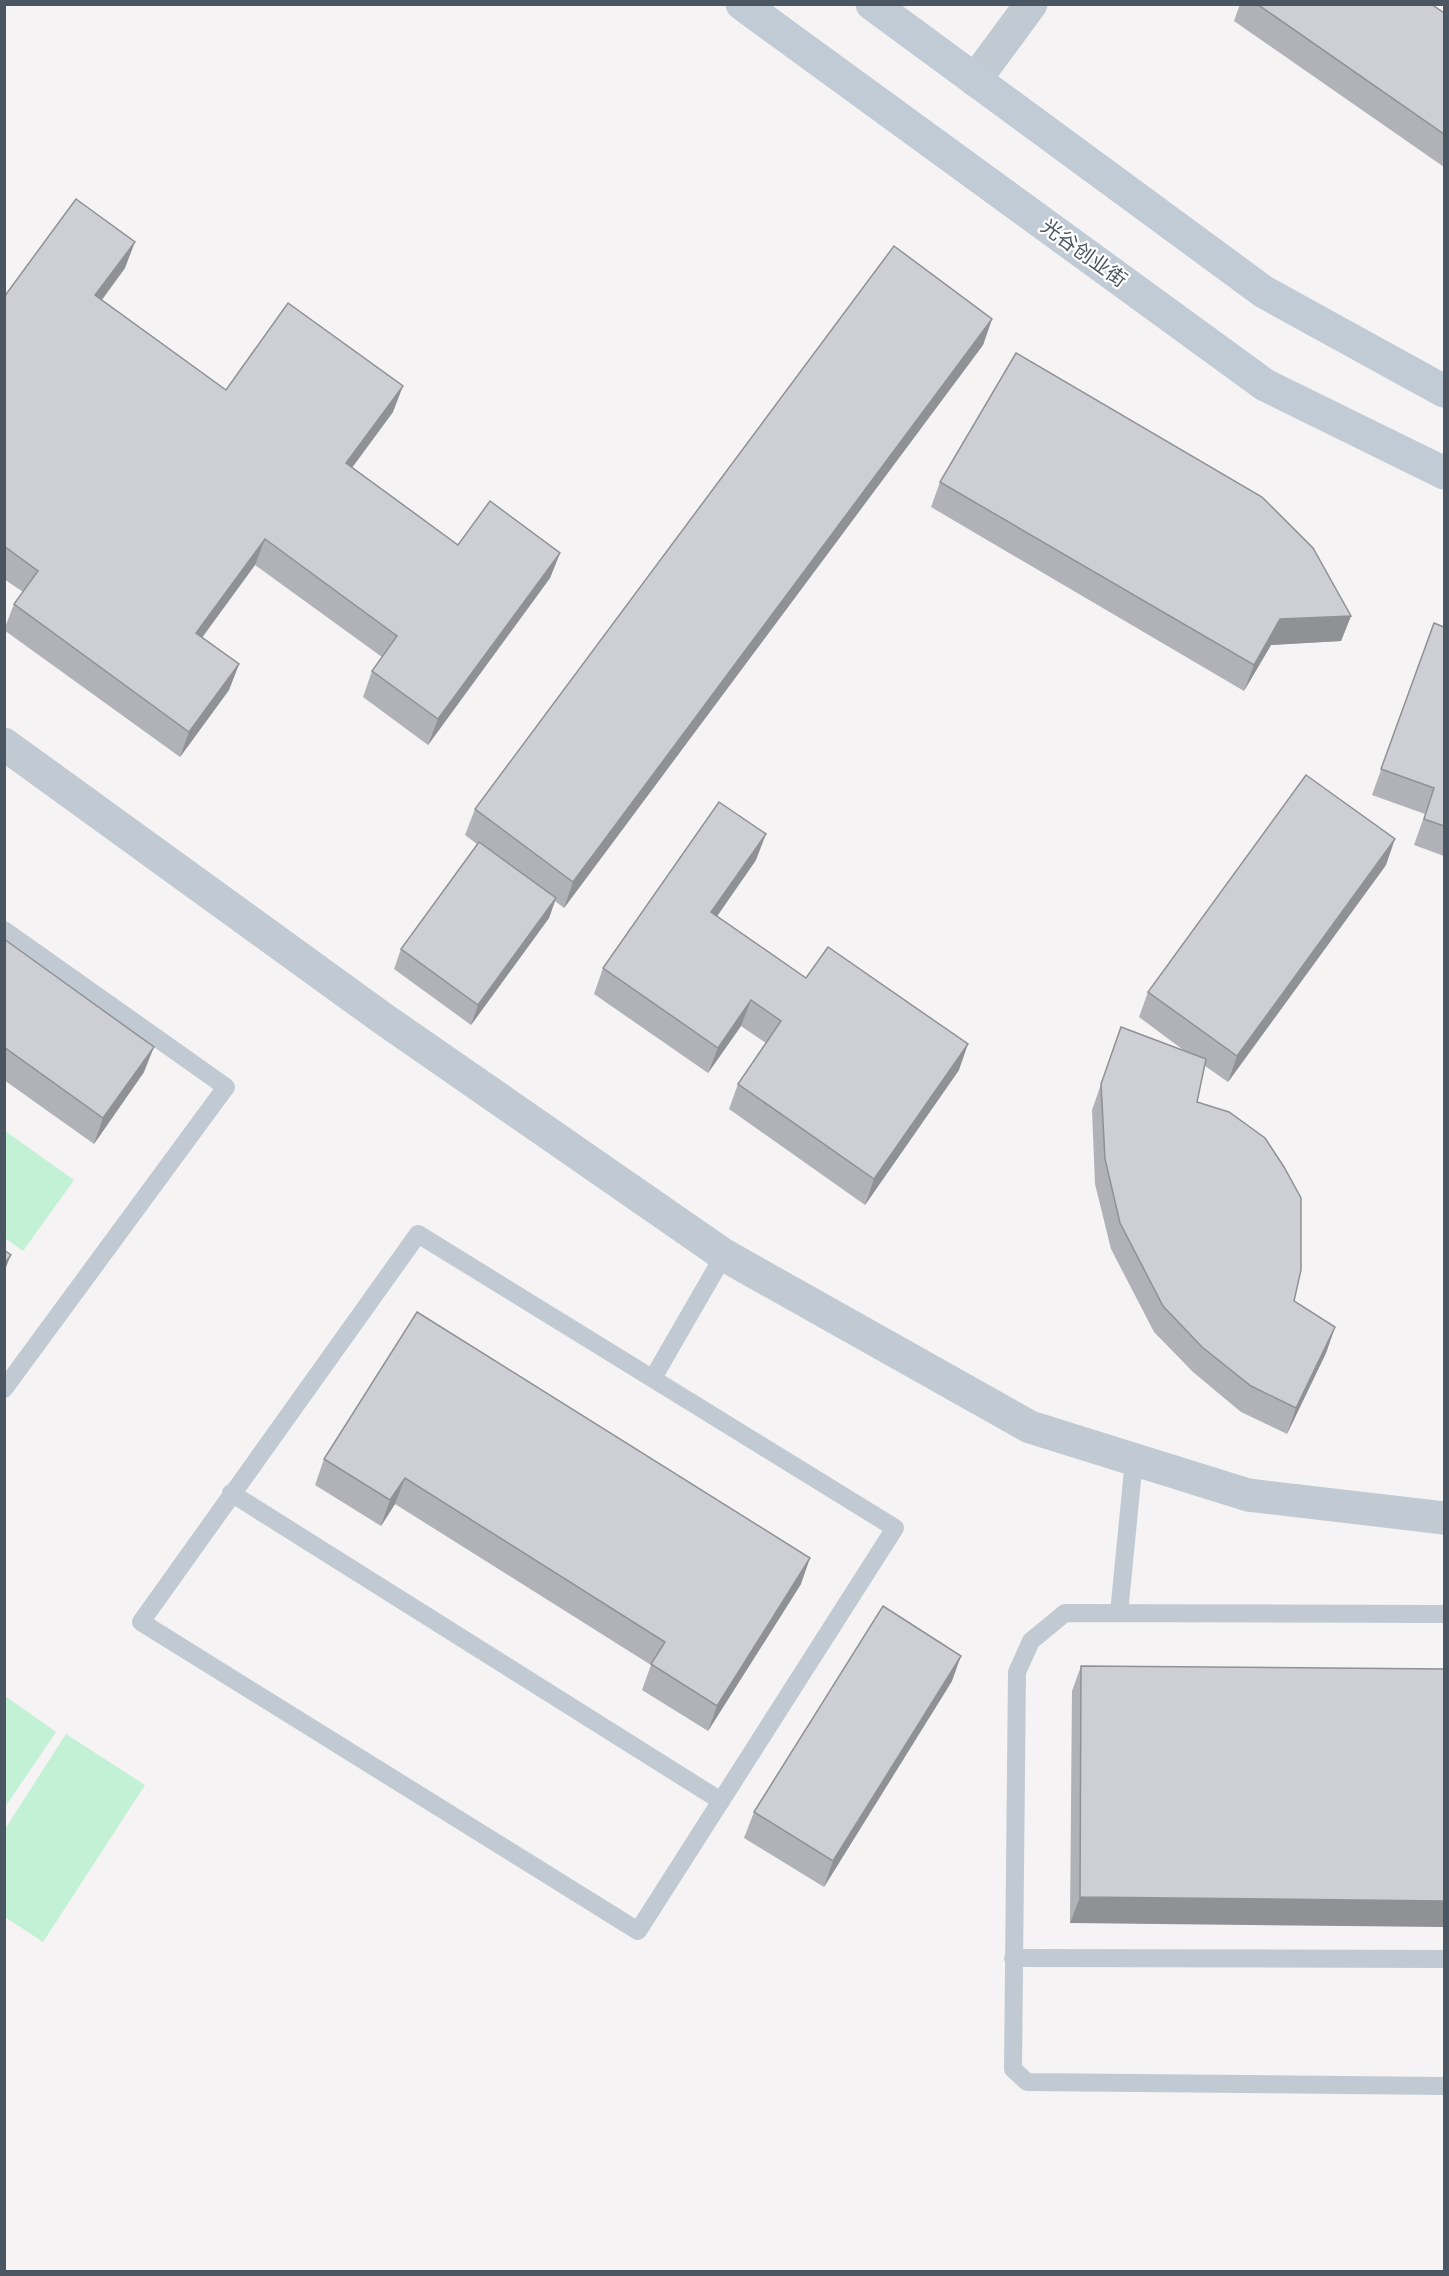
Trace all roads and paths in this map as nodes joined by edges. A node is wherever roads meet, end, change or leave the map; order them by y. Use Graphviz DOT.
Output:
graph roads {
  1 [pos="742,4"];
  2 [pos="872,4"];
  3 [pos="1031,4"];
  4 [pos="975,80"];
  5 [pos="1444,391"];
  6 [pos="1444,473"];
  7 [pos="4,744"];
  8 [pos="4,930"];
  9 [pos="724,1255"];
  10 [pos="652,1378"];
  11 [pos="4,1389"];
  12 [pos="1134,1460"];
  13 [pos="231,1493"];
  14 [pos="1444,1518"];
  15 [pos="1119,1613"];
  16 [pos="1444,1614"];
  17 [pos="721,1801"];
  18 [pos="1013,1958"];
  19 [pos="1444,1959"];
  20 [pos="1444,2086"];
  1 -- 6 [label="main road, 光谷创业街"];
  2 -- 4 [label="main road"];
  3 -- 4 [label="street"];
  4 -- 5 [label="main road"];
  7 -- 9 [label="street"];
  8 -- 11 [label="lane"];
  9 -- 10 [label="lane"];
  9 -- 12 [label="street"];
  10 -- 13 [label="lane"];
  10 -- 17 [label="lane"];
  12 -- 14 [label="street"];
  12 -- 15 [label="lane"];
  13 -- 17 [label="lane"];
  13 -- 17 [label="lane"];
  15 -- 16 [label="lane"];
  15 -- 18 [label="lane"];
  18 -- 19 [label="lane"];
  18 -- 20 [label="lane"];
}
